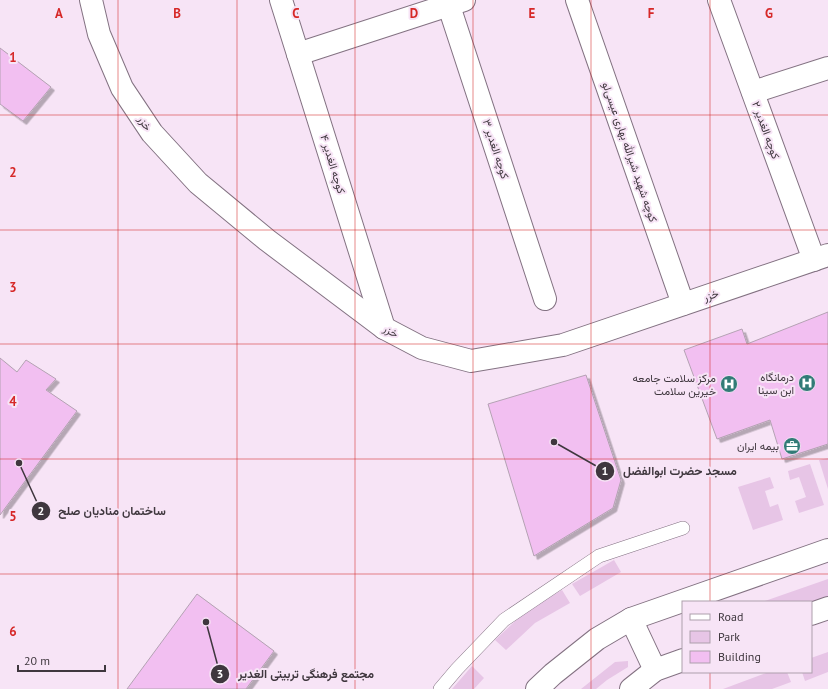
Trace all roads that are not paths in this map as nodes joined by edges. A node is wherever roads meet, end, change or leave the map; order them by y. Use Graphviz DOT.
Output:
graph roads {
  1 [pos="91,0"];
  2 [pos="281,0"];
  3 [pos="577,0"];
  4 [pos="719,0"];
  5 [pos="453,2"];
  6 [pos="298,54"];
  7 [pos="828,68"];
  8 [pos="753,92"];
  9 [pos="821,257"];
  10 [pos="545,299"];
  11 [pos="683,304"];
  12 [pos="384,328"];
  13 [pos="683,528"];
  14 [pos="828,550"];
  15 [pos="682,601"];
  16 [pos="682,601"];
  17 [pos="828,608"];
  18 [pos="812,614"];
  19 [pos="631,619"];
  20 [pos="682,660"];
  21 [pos="655,670"];
  22 [pos="440,689"];
  23 [pos="537,689"];
  24 [pos="631,689"];
  1 -- 12 [label="street, خزر"];
  2 -- 6 [label="street, کوچه الغدیر ۴"];
  3 -- 11 [label="street, کوچه شهید شیرالله بهاری عیسی‌لو"];
  4 -- 8 [label="street, کوچه الغدیر ۲"];
  5 -- 6 [label="street"];
  5 -- 10 [label="street, کوچه الغدیر ۳"];
  6 -- 12 [label="street, کوچه الغدیر ۴"];
  7 -- 8 [label="street"];
  8 -- 9 [label="street, کوچه الغدیر ۲"];
  9 -- 11 [label="street, خزر"];
  11 -- 12 [label="street, خزر"];
  13 -- 22 [label="lane"];
  14 -- 15 [label="street"];
  16 -- 19 [label="street"];
  17 -- 18 [label="street"];
  19 -- 21 [label="street"];
  19 -- 23 [label="street"];
  20 -- 21 [label="street"];
  21 -- 24 [label="street"];
}
